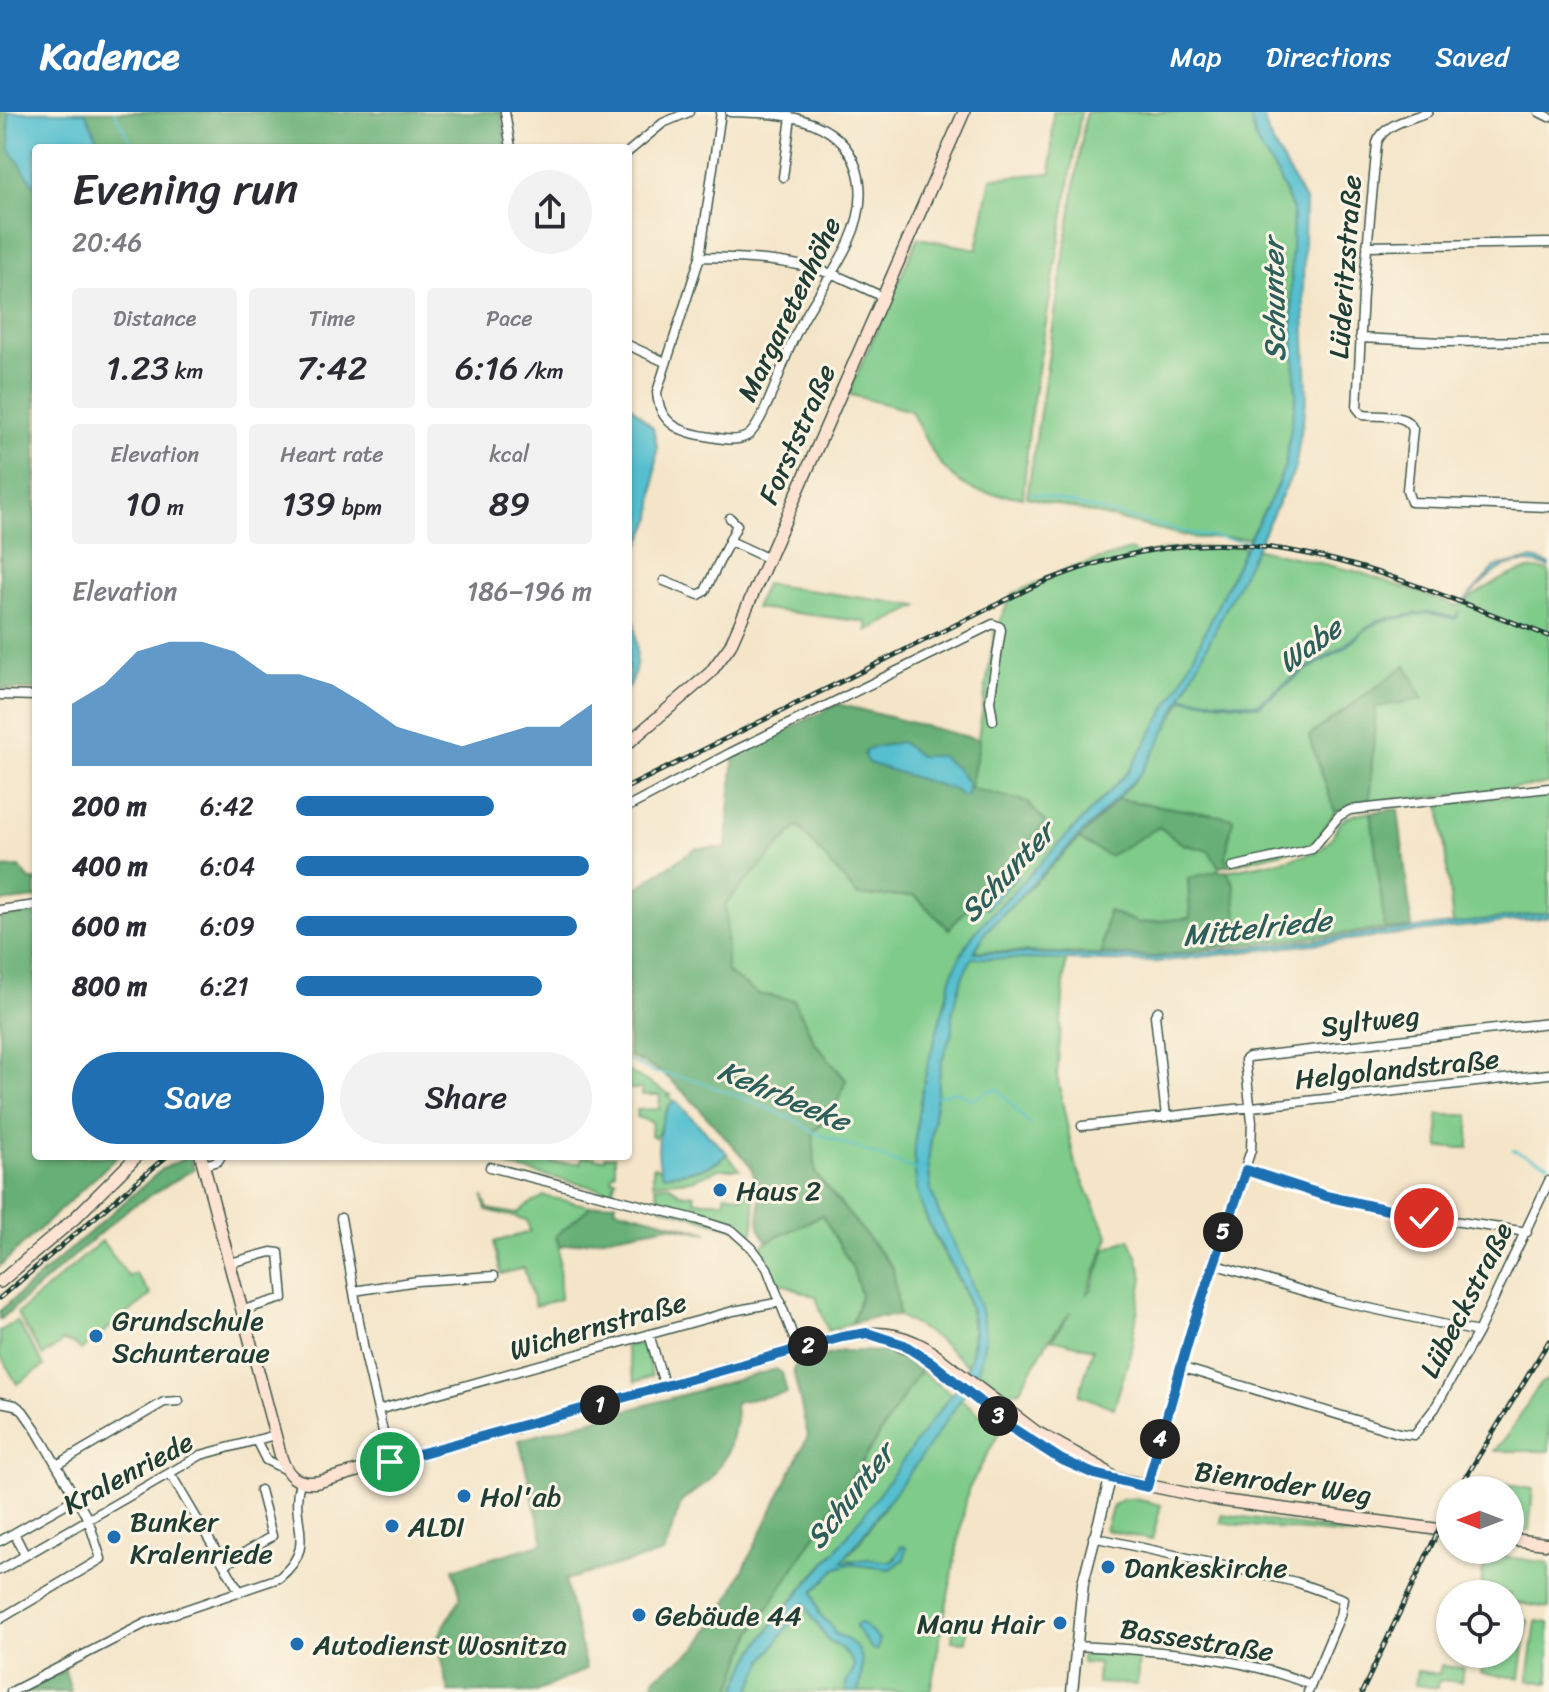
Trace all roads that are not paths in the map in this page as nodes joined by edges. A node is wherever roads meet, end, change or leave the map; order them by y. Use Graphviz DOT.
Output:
graph roads {
  1 [pos="505,112"];
  2 [pos="689,112"];
  3 [pos="721,112"];
  4 [pos="730,112"];
  5 [pos="964,112"];
  6 [pos="1428,112"];
  7 [pos="1539,112"];
  8 [pos="791,117"];
  9 [pos="1549,117"];
  10 [pos="510,144"];
  11 [pos="632,149"];
  12 [pos="783,177"];
  13 [pos="1549,243"];
  14 [pos="1367,246"];
  15 [pos="700,257"];
  16 [pos="832,274"];
  17 [pos="884,297"];
  18 [pos="1360,338"];
  19 [pos="1549,341"];
  20 [pos="632,347"];
  21 [pos="665,362"];
  22 [pos="1549,507"];
  23 [pos="730,518"];
  24 [pos="730,541"];
  25 [pos="769,559"];
  26 [pos="664,581"];
  27 [pos="0,695"];
  28 [pos="32,696"];
  29 [pos="993,720"];
  30 [pos="632,739"];
  31 [pos="1549,788"];
  32 [pos="632,805"];
  33 [pos="1232,867"];
  34 [pos="32,906"];
  35 [pos="0,910"];
  36 [pos="1158,1011"];
  37 [pos="1549,1023"];
  38 [pos="1549,1074"];
  39 [pos="1250,1107"];
  40 [pos="1166,1117"];
  41 [pos="1082,1126"];
  42 [pos="133,1160"];
  43 [pos="202,1161"];
  44 [pos="490,1167"];
  45 [pos="1246,1170"];
  46 [pos="1549,1181"];
  47 [pos="341,1218"];
  48 [pos="1527,1232"];
  49 [pos="230,1263"];
  50 [pos="1213,1264"];
  51 [pos="494,1276"];
  52 [pos="0,1282"];
  53 [pos="354,1291"];
  54 [pos="781,1302"];
  55 [pos="243,1310"];
  56 [pos="1478,1332"];
  57 [pos="649,1334"];
  58 [pos="798,1349"];
  59 [pos="1180,1367"];
  60 [pos="665,1387"];
  61 [pos="179,1401"];
  62 [pos="0,1402"];
  63 [pos="378,1410"];
  64 [pos="275,1435"];
  65 [pos="256,1440"];
  66 [pos="390,1462"];
  67 [pos="57,1465"];
  68 [pos="286,1470"];
  69 [pos="170,1473"];
  70 [pos="1111,1476"];
  71 [pos="300,1482"];
  72 [pos="1147,1487"];
  73 [pos="260,1490"];
  74 [pos="76,1498"];
  75 [pos="88,1519"];
  76 [pos="1436,1529"];
  77 [pos="15,1535"];
  78 [pos="1093,1537"];
  79 [pos="0,1541"];
  80 [pos="1524,1541"];
  81 [pos="1549,1544"];
  82 [pos="25,1555"];
  83 [pos="224,1565"];
  84 [pos="0,1570"];
  85 [pos="240,1592"];
  86 [pos="0,1619"];
  87 [pos="1075,1646"];
  88 [pos="1310,1688"];
  89 [pos="11,1692"];
  90 [pos="1072,1692"];
  1 -- 10 [label="street"];
  2 -- 11 [label="street"];
  3 -- 15 [label="street, Margaretenhöhe"];
  4 -- 8 [label="street, Margaretenhöhe"];
  5 -- 17 [label="main road, Forststraße"];
  6 -- 14 [label="street, Lüderitzstraße"];
  7 -- 9 [label="street"];
  8 -- 12 [label="street"];
  8 -- 16 [label="street, Margaretenhöhe"];
  13 -- 14 [label="street"];
  14 -- 18 [label="street, Lüderitzstraße"];
  15 -- 16 [label="street"];
  15 -- 21 [label="street, Margaretenhöhe"];
  16 -- 17 [label="street"];
  16 -- 21 [label="street, Margaretenhöhe"];
  17 -- 25 [label="main road, Forststraße"];
  18 -- 19 [label="street"];
  18 -- 22 [label="street, Lüderitzstraße"];
  20 -- 21 [label="street"];
  23 -- 24 [label="street"];
  24 -- 25 [label="street"];
  24 -- 26 [label="street"];
  25 -- 30 [label="main road, Forststraße"];
  27 -- 28 [label="street"];
  29 -- 32 [label="street"];
  31 -- 33 [label="street"];
  34 -- 35 [label="street"];
  36 -- 40 [label="street"];
  37 -- 39 [label="street, Syltweg"];
  38 -- 39 [label="street, Helgolandstraße"];
  39 -- 40 [label="street, Helgolandstraße"];
  39 -- 45 [label="street"];
  40 -- 41 [label="street, Helgolandstraße"];
  42 -- 52 [label="main road"];
  43 -- 49 [label="main road"];
  44 -- 54 [label="street"];
  45 -- 48 [label="street"];
  45 -- 50 [label="street"];
  46 -- 48 [label="street, Lübeckstraße"];
  47 -- 53 [label="street"];
  48 -- 56 [label="street, Lübeckstraße"];
  49 -- 55 [label="main road"];
  49 -- 55 [label="street"];
  50 -- 56 [label="street"];
  50 -- 59 [label="street"];
  51 -- 53 [label="street"];
  53 -- 63 [label="street"];
  54 -- 57 [label="street, Wichernstraße"];
  54 -- 58 [label="street"];
  55 -- 64 [label="main road"];
  56 -- 59 [label="street, Lübeckstraße"];
  57 -- 60 [label="street"];
  57 -- 63 [label="street, Wichernstraße"];
  58 -- 60 [label="main road, Bienroder Weg"];
  58 -- 70 [label="main road, Bienroder Weg"];
  59 -- 72 [label="street"];
  60 -- 66 [label="main road, Bienroder Weg"];
  61 -- 67 [label="street"];
  62 -- 67 [label="street"];
  63 -- 66 [label="street"];
  64 -- 65 [label="street, Kralenriede"];
  64 -- 68 [label="main road"];
  65 -- 68 [label="street"];
  65 -- 69 [label="street, Kralenriede"];
  66 -- 71 [label="main road, Bienroder Weg"];
  67 -- 74 [label="street"];
  68 -- 71 [label="main road"];
  69 -- 75 [label="street, Kralenriede"];
  69 -- 83 [label="street"];
  70 -- 72 [label="main road, Bienroder Weg"];
  70 -- 78 [label="street"];
  71 -- 85 [label="street"];
  72 -- 76 [label="main road, Bienroder Weg"];
  73 -- 83 [label="street"];
  74 -- 75 [label="street"];
  74 -- 77 [label="street, Kralenriede"];
  75 -- 82 [label="street, Kralenriede"];
  75 -- 86 [label="street"];
  77 -- 79 [label="street, Kralenriede"];
  77 -- 82 [label="street"];
  78 -- 87 [label="street"];
  78 -- 88 [label="street"];
  80 -- 81 [label="main road"];
  82 -- 84 [label="street, Kralenriede"];
  83 -- 85 [label="street"];
  85 -- 89 [label="street"];
  87 -- 88 [label="street, Bassestraße"];
  87 -- 90 [label="street"];
}
